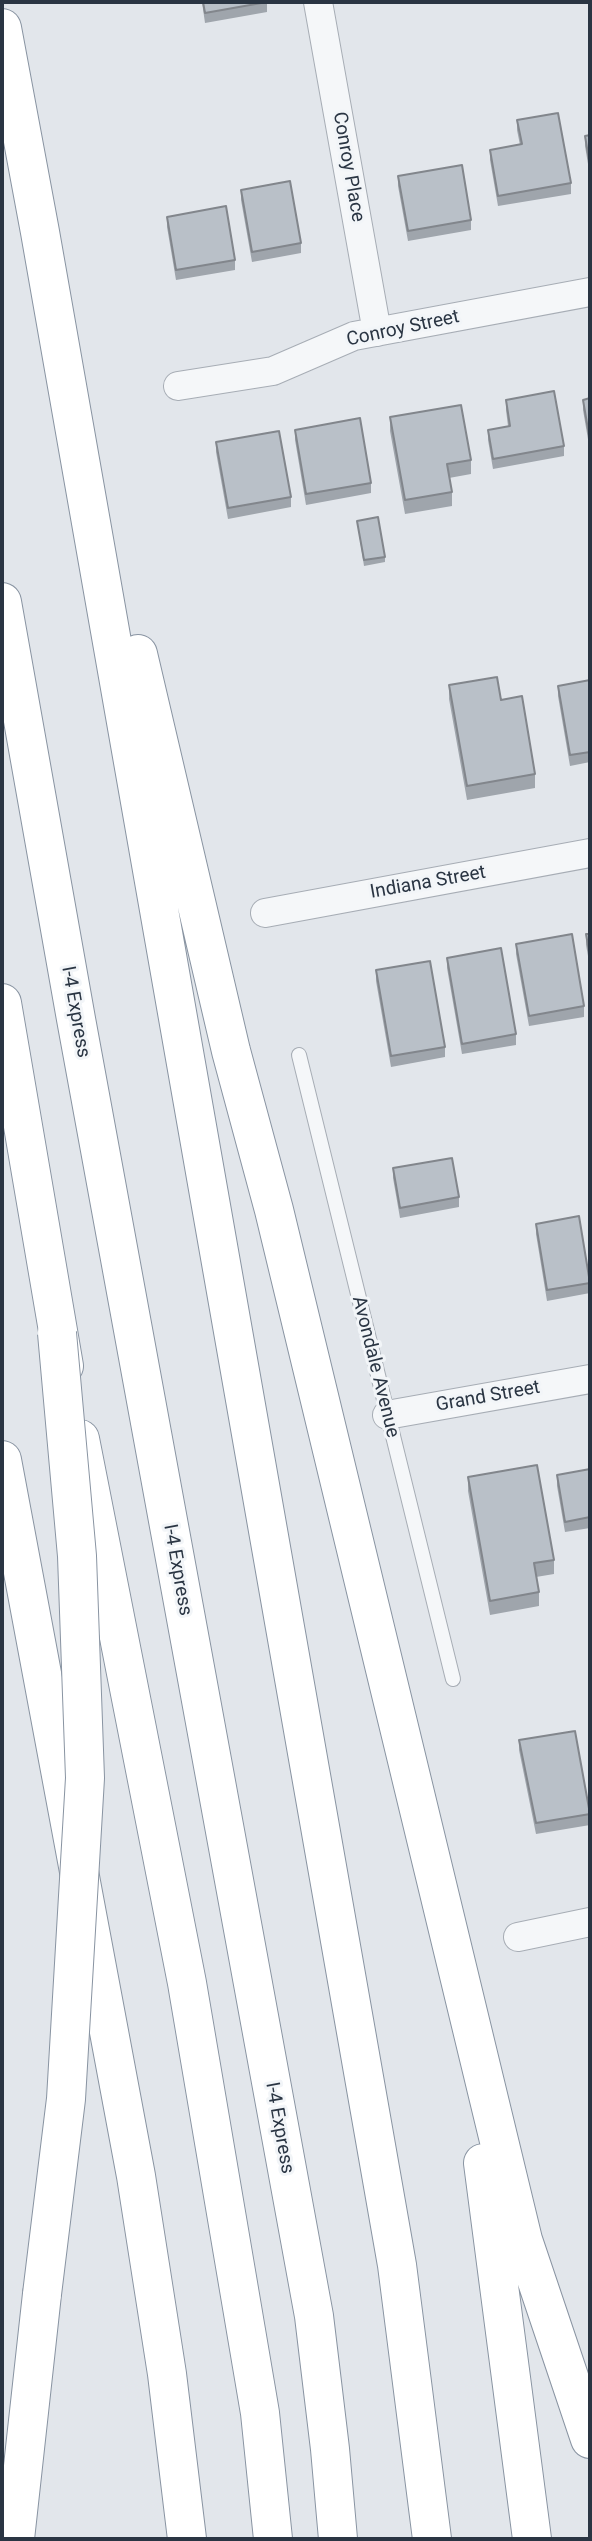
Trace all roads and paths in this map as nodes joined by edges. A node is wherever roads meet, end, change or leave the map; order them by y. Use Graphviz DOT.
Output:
graph roads {
  1 [pos="318,2"];
  2 [pos="2,28"];
  3 [pos="40,232"];
  4 [pos="590,292"];
  5 [pos="377,332"];
  6 [pos="178,386"];
  7 [pos="2,602"];
  8 [pos="590,853"];
  9 [pos="265,913"];
  10 [pos="2,1003"];
  11 [pos="299,1055"];
  12 [pos="57,1333"];
  13 [pos="590,1379"];
  14 [pos="387,1415"];
  15 [pos="2,1460"];
  16 [pos="453,1679"];
  17 [pos="590,1922"];
  18 [pos="518,1937"];
  19 [pos="456,1965"];
  20 [pos="590,2439"];
  21 [pos="15,2539"];
  22 [pos="187,2539"];
  23 [pos="273,2539"];
  24 [pos="338,2539"];
  25 [pos="432,2539"];
  26 [pos="532,2539"];
  1 -- 5 [label="street, Conroy Place"];
  2 -- 3 [label="highway"];
  3 -- 19 [label="highway"];
  3 -- 25 [label="highway"];
  4 -- 5 [label="street, Conroy Street"];
  5 -- 6 [label="street, Conroy Street"];
  7 -- 24 [label="highway, I-4 Express"];
  8 -- 9 [label="street, Indiana Street"];
  10 -- 12 [label="highway"];
  11 -- 14 [label="lane, Avondale Avenue"];
  12 -- 21 [label="highway, bridge"];
  12 -- 23 [label="highway, bridge"];
  13 -- 14 [label="street, Grand Street"];
  14 -- 16 [label="lane, Avondale Avenue"];
  15 -- 22 [label="highway"];
  17 -- 18 [label="street"];
  19 -- 20 [label="highway"];
  19 -- 26 [label="highway"];
}
